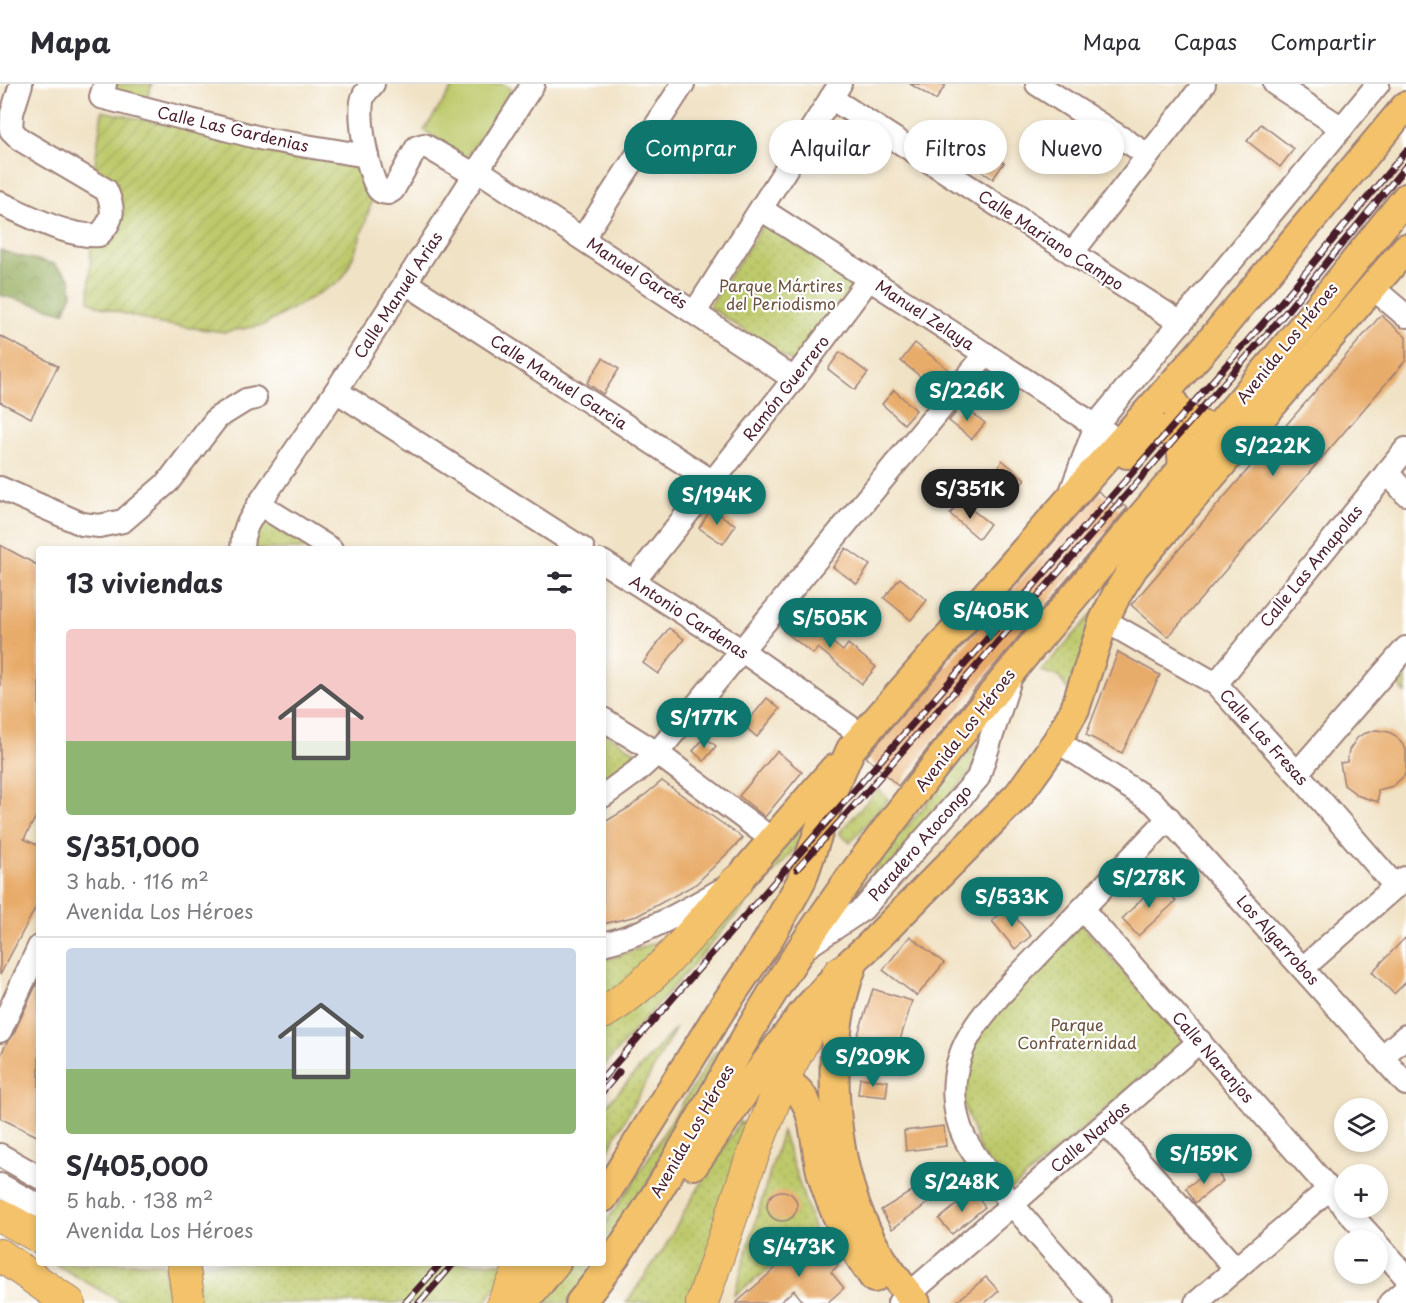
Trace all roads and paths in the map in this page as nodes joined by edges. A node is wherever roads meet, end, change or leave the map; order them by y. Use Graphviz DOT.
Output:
graph roads {
  1 [pos="21,84"];
  2 [pos="373,84"];
  3 [pos="533,84"];
  4 [pos="683,84"];
  5 [pos="1036,84"];
  6 [pos="1204,84"];
  7 [pos="1275,84"];
  8 [pos="1378,84"];
  9 [pos="103,90"];
  10 [pos="836,91"];
  11 [pos="1406,106"];
  12 [pos="1342,128"];
  13 [pos="1148,155"];
  14 [pos="367,156"];
  15 [pos="477,172"];
  16 [pos="1406,198"];
  17 [pos="0,202"];
  18 [pos="761,209"];
  19 [pos="583,238"];
  20 [pos="1406,248"];
  21 [pos="1072,253"];
  22 [pos="869,279"];
  23 [pos="406,283"];
  24 [pos="1373,288"];
  25 [pos="695,312"];
  26 [pos="1406,316"];
  27 [pos="1180,322"];
  28 [pos="986,354"];
  29 [pos="1297,377"];
  30 [pos="794,379"];
  31 [pos="1258,379"];
  32 [pos="336,391"];
  33 [pos="1167,391"];
  34 [pos="255,398"];
  35 [pos="1095,425"];
  36 [pos="1216,429"];
  37 [pos="1120,441"];
  38 [pos="1406,449"];
  39 [pos="1182,469"];
  40 [pos="1387,472"];
  41 [pos="1089,477"];
  42 [pos="713,482"];
  43 [pos="0,488"];
  44 [pos="1406,494"];
  45 [pos="1068,500"];
  46 [pos="259,504"];
  47 [pos="242,546"];
  48 [pos="326,546"];
  49 [pos="578,546"];
  50 [pos="606,564"];
  51 [pos="634,581"];
  52 [pos="1104,620"];
  53 [pos="1406,648"];
  54 [pos="741,650"];
  55 [pos="1012,670"];
  56 [pos="1216,684"];
  57 [pos="606,721"];
  58 [pos="1057,741"];
  59 [pos="857,742"];
  60 [pos="657,753"];
  61 [pos="1297,773"];
  62 [pos="606,794"];
  63 [pos="1169,818"];
  64 [pos="773,840"];
  65 [pos="737,881"];
  66 [pos="1401,883"];
  67 [pos="1082,909"];
  68 [pos="606,943"];
  69 [pos="799,952"];
  70 [pos="36,953"];
  71 [pos="847,966"];
  72 [pos="1303,968"];
  73 [pos="606,1011"];
  74 [pos="0,1031"];
  75 [pos="1406,1036"];
  76 [pos="1200,1041"];
  77 [pos="1382,1057"];
  78 [pos="782,1081"];
  79 [pos="750,1084"];
  80 [pos="1406,1084"];
  81 [pos="1106,1123"];
  82 [pos="0,1155"];
  83 [pos="36,1174"];
  84 [pos="0,1185"];
  85 [pos="1329,1189"];
  86 [pos="606,1193"];
  87 [pos="1334,1195"];
  88 [pos="36,1204"];
  89 [pos="1012,1205"];
  90 [pos="0,1215"];
  91 [pos="1355,1218"];
  92 [pos="1365,1230"];
  93 [pos="36,1235"];
  94 [pos="0,1255"];
  95 [pos="1388,1257"];
  96 [pos="183,1266"];
  97 [pos="1236,1269"];
  98 [pos="538,1275"];
  99 [pos="602,1275"];
  100 [pos="1406,1277"];
  101 [pos="1406,1289"];
  102 [pos="904,1301"];
  103 [pos="69,1303"];
  104 [pos="189,1303"];
  105 [pos="503,1303"];
  106 [pos="580,1303"];
  107 [pos="702,1303"];
  108 [pos="1099,1303"];
  109 [pos="1196,1303"];
  110 [pos="1390,1303"];
  1 -- 17 [label="street"];
  2 -- 14 [label="street"];
  3 -- 15 [label="street, Calle Manuel Arias"];
  4 -- 19 [label="street"];
  5 -- 13 [label="street"];
  6 -- 13 [label="street"];
  7 -- 12 [label="street"];
  8 -- 12 [label="street"];
  9 -- 14 [label="street, Calle Las Gardenias"];
  10 -- 18 [label="street"];
  10 -- 21 [label="street, Calle Mariano Campo"];
  11 -- 33 [label="main road"];
  12 -- 27 [label="street"];
  13 -- 21 [label="street"];
  14 -- 15 [label="street, Manuel Garcés"];
  15 -- 19 [label="street, Manuel Garcés"];
  15 -- 23 [label="street, Calle Manuel Arias"];
  16 -- 31 [label="main road, Avenida Los Héroes"];
  18 -- 22 [label="street, Manuel Zelaya"];
  18 -- 25 [label="street"];
  19 -- 25 [label="street, Manuel Garcés"];
  20 -- 24 [label="main road, Avenida Los Héroes"];
  21 -- 27 [label="street, Calle Mariano Campo"];
  22 -- 28 [label="street, Manuel Zelaya"];
  22 -- 30 [label="street, Ramón Guerrero"];
  23 -- 32 [label="street, Calle Manuel Arias"];
  23 -- 42 [label="street, Calle Manuel Garcia"];
  24 -- 26 [label="street"];
  24 -- 29 [label="main road, Avenida Los Héroes"];
  25 -- 30 [label="street, Manuel Garcés"];
  27 -- 35 [label="street"];
  28 -- 35 [label="street, Manuel Zelaya"];
  28 -- 54 [label="street"];
  29 -- 31 [label="main road"];
  29 -- 52 [label="main road, Avenida Los Héroes"];
  30 -- 42 [label="street, Ramón Guerrero"];
  31 -- 36 [label="main road, Avenida Los Héroes"];
  32 -- 46 [label="street, Calle Manuel Arias"];
  32 -- 49 [label="street"];
  33 -- 36 [label="main road"];
  33 -- 37 [label="main road"];
  34 -- 43 [label="street"];
  35 -- 37 [label="street, Manuel Zelaya"];
  35 -- 45 [label="street"];
  36 -- 39 [label="main road, Avenida Los Héroes"];
  37 -- 41 [label="main road"];
  38 -- 40 [label="street, Calle Las Amapolas"];
  39 -- 41 [label="main road"];
  39 -- 55 [label="main road, Avenida Los Héroes"];
  40 -- 44 [label="street"];
  40 -- 56 [label="street, Calle Las Amapolas"];
  41 -- 45 [label="main road"];
  42 -- 51 [label="street, Ramón Guerrero"];
  45 -- 59 [label="main road"];
  46 -- 47 [label="street, Calle Manuel Arias"];
  46 -- 48 [label="street"];
  50 -- 51 [label="street, Antonio Cardenas"];
  51 -- 54 [label="street, Antonio Cardenas"];
  52 -- 56 [label="street, Calle Las Fresas"];
  52 -- 58 [label="main road, Avenida Los Héroes"];
  53 -- 61 [label="street"];
  54 -- 59 [label="street, Antonio Cardenas"];
  54 -- 60 [label="street"];
  55 -- 69 [label="main road, Avenida Los Héroes"];
  55 -- 69 [label="street, Paradero Atocongo"];
  56 -- 61 [label="street, Calle Las Fresas"];
  57 -- 60 [label="street"];
  58 -- 63 [label="street, Los Algarrobos"];
  58 -- 71 [label="main road, Avenida Los Héroes"];
  59 -- 64 [label="main road"];
  59 -- 86 [label="main road"];
  60 -- 62 [label="street"];
  60 -- 64 [label="street"];
  61 -- 66 [label="street, Calle Las Fresas"];
  63 -- 67 [label="street"];
  63 -- 72 [label="street, Los Algarrobos"];
  64 -- 65 [label="main road"];
  65 -- 68 [label="street"];
  65 -- 73 [label="highway"];
  66 -- 72 [label="street"];
  67 -- 76 [label="street, Calle Naranjos"];
  67 -- 89 [label="street"];
  69 -- 99 [label="main road, Avenida Los Héroes"];
  70 -- 74 [label="street"];
  71 -- 78 [label="highway"];
  71 -- 79 [label="main road, Avenida Los Héroes"];
  71 -- 102 [label="main road"];
  72 -- 77 [label="street, Los Algarrobos"];
  75 -- 77 [label="street"];
  76 -- 81 [label="street, Calle Nardos"];
  76 -- 85 [label="street, Calle Naranjos"];
  77 -- 80 [label="street, Los Algarrobos"];
  78 -- 79 [label="main road"];
  78 -- 102 [label="main road"];
  78 -- 107 [label="highway"];
  79 -- 99 [label="main road, Avenida Los Héroes"];
  81 -- 89 [label="street, Calle Nardos"];
  81 -- 97 [label="street"];
  82 -- 83 [label="street"];
  84 -- 88 [label="street"];
  85 -- 87 [label="street, Calle Naranjos"];
  85 -- 97 [label="street"];
  89 -- 102 [label="street, Calle Nardos"];
  89 -- 108 [label="street"];
  90 -- 93 [label="highway"];
  91 -- 92 [label="street, Calle Naranjos"];
  94 -- 103 [label="highway"];
  95 -- 100 [label="street"];
  96 -- 104 [label="highway"];
  97 -- 109 [label="street"];
  98 -- 105 [label="highway"];
  99 -- 106 [label="main road, Avenida Los Héroes"];
  101 -- 110 [label="street"];
}
